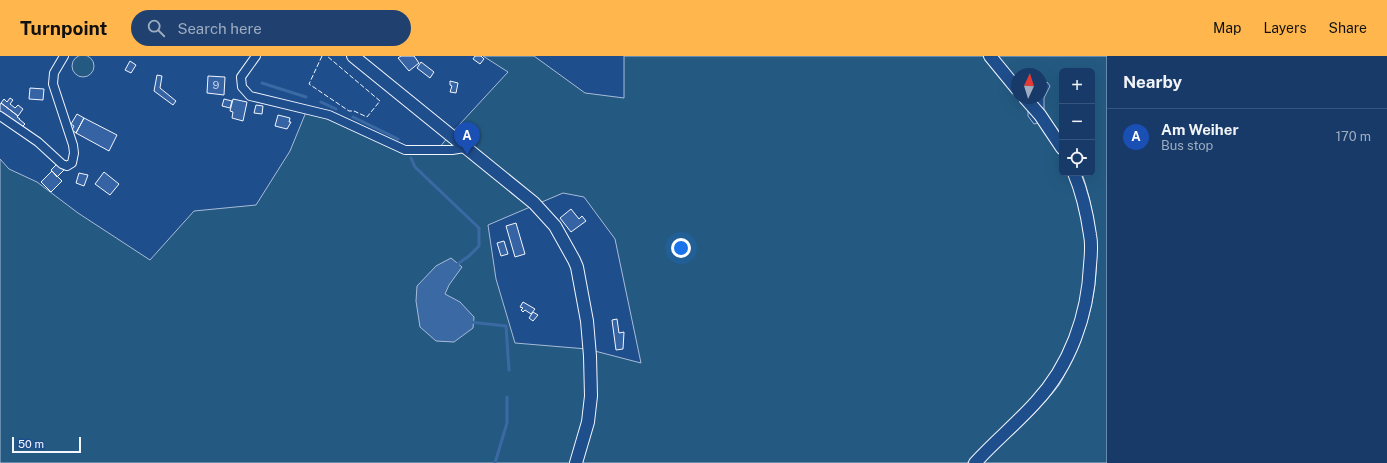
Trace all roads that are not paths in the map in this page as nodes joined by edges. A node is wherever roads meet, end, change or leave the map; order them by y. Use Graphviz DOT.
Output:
graph roads {
  1 [pos="64,56"];
  2 [pos="256,56"];
  3 [pos="353,56"];
  4 [pos="990,56"];
  5 [pos="1011,82"];
  6 [pos="1030,104"];
  7 [pos="0,116"];
  8 [pos="1059,144"];
  9 [pos="465,148"];
  10 [pos="1075,176"];
  11 [pos="576,463"];
  12 [pos="975,463"];
  1 -- 7 [label="street"];
  2 -- 9 [label="street"];
  3 -- 9 [label="street"];
  4 -- 5 [label="street"];
  6 -- 8 [label="street"];
  9 -- 11 [label="street"];
  10 -- 12 [label="street"];
}
